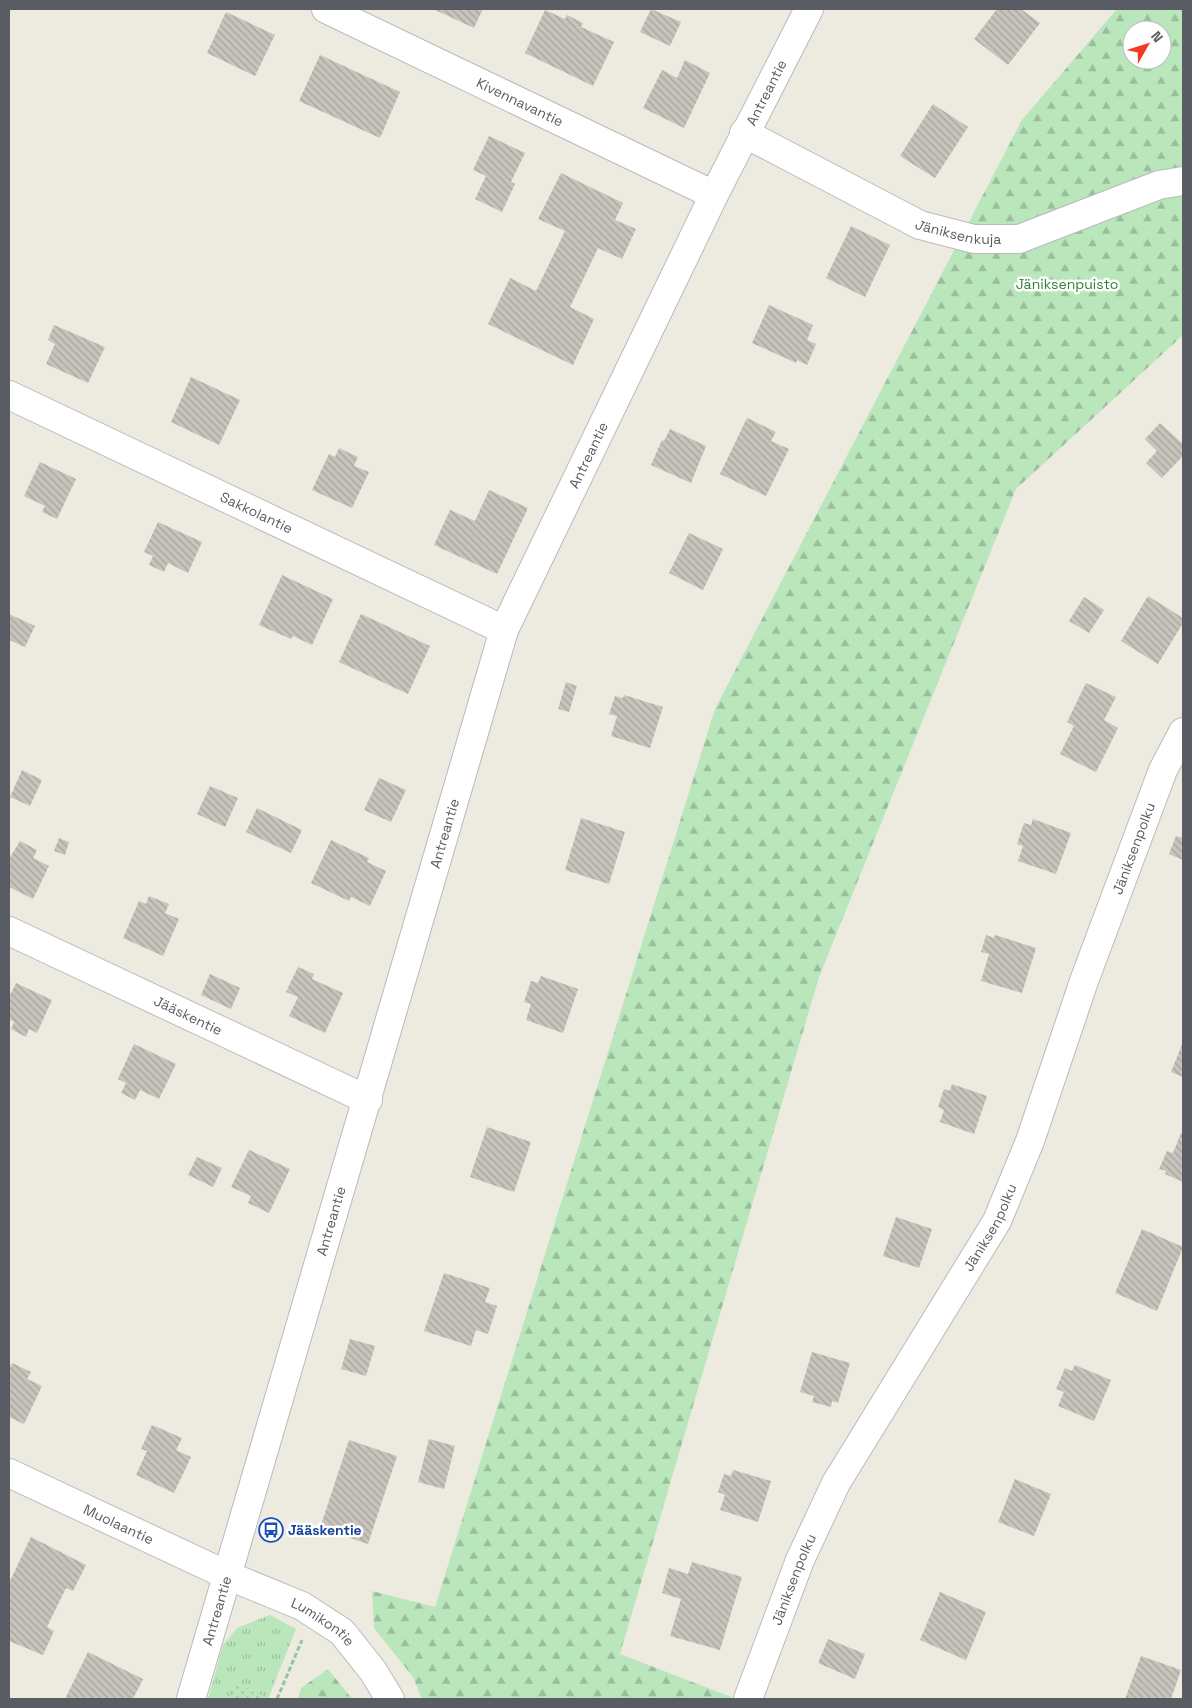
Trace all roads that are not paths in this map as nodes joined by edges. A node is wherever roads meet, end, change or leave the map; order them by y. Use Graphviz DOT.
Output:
graph roads {
  1 [pos="326,9"];
  2 [pos="809,9"];
  3 [pos="744,134"];
  4 [pos="1183,181"];
  5 [pos="714,195"];
  6 [pos="9,395"];
  7 [pos="504,630"];
  8 [pos="1183,732"];
  9 [pos="9,930"];
  10 [pos="368,1100"];
  11 [pos="9,1473"];
  12 [pos="228,1576"];
  13 [pos="191,1699"];
  14 [pos="390,1699"];
  15 [pos="748,1699"];
  1 -- 5 [label="street, Kivennavantie"];
  2 -- 3 [label="street, Antreantie"];
  3 -- 4 [label="street, Jäniksenkuja"];
  3 -- 5 [label="street, Antreantie"];
  5 -- 7 [label="street, Antreantie"];
  6 -- 7 [label="street, Sakkolantie"];
  7 -- 10 [label="street, Antreantie"];
  8 -- 15 [label="street, Jäniksenpolku"];
  9 -- 10 [label="street, Jääskentie"];
  10 -- 12 [label="street, Antreantie"];
  11 -- 12 [label="street, Muolaantie"];
  12 -- 13 [label="street, Antreantie"];
  12 -- 14 [label="street, Lumikontie"];
}
